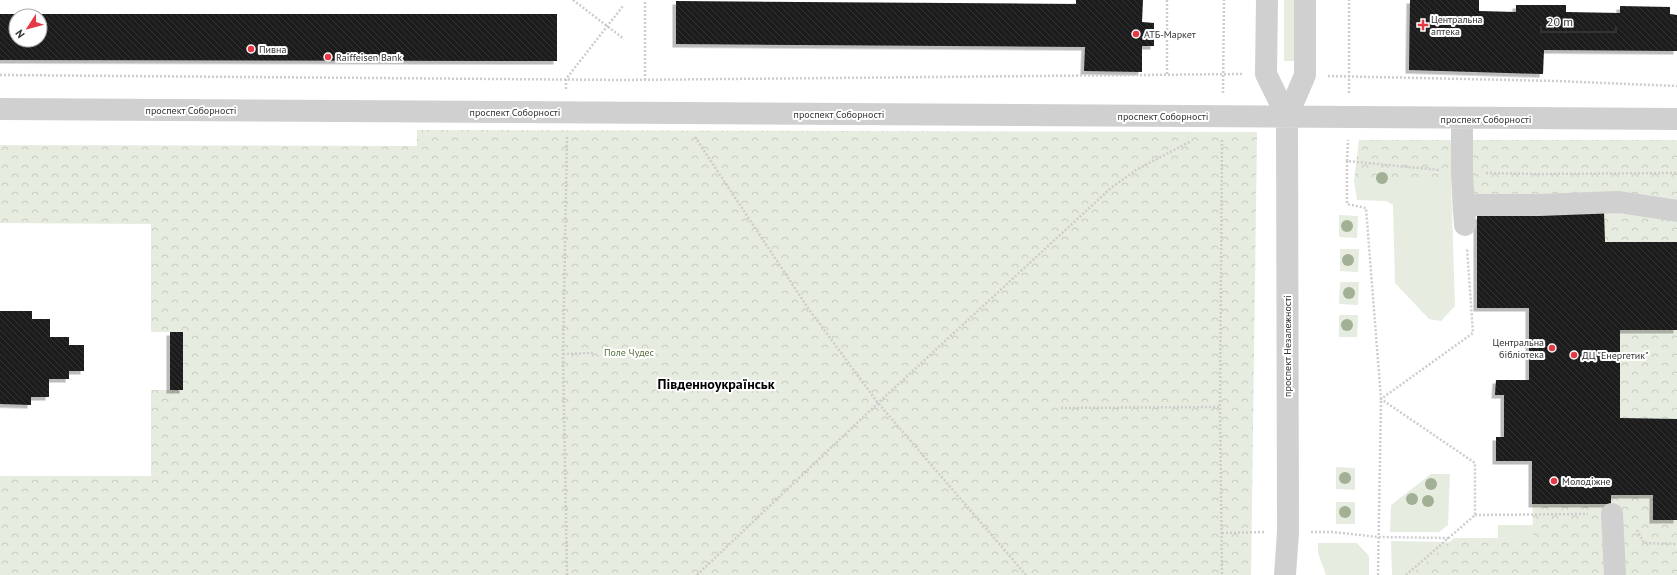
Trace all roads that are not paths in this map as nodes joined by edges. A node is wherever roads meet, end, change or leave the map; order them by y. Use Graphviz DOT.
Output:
graph roads {
  1 [pos="1267,0"];
  2 [pos="1305,0"];
  3 [pos="0,109"];
  4 [pos="1287,117"];
  5 [pos="1462,119"];
  6 [pos="1677,119"];
  7 [pos="1677,211"];
  8 [pos="1612,514"];
  9 [pos="1285,575"];
  10 [pos="1615,575"];
  1 -- 4 [label="street, проспект Незалежності"];
  2 -- 4 [label="street, проспект Незалежності"];
  3 -- 4 [label="street, проспект Соборності"];
  4 -- 5 [label="street, проспект Соборності"];
  4 -- 9 [label="street, проспект Незалежності"];
  5 -- 6 [label="street, проспект Соборності"];
  5 -- 7 [label="street"];
  8 -- 10 [label="street"];
}
